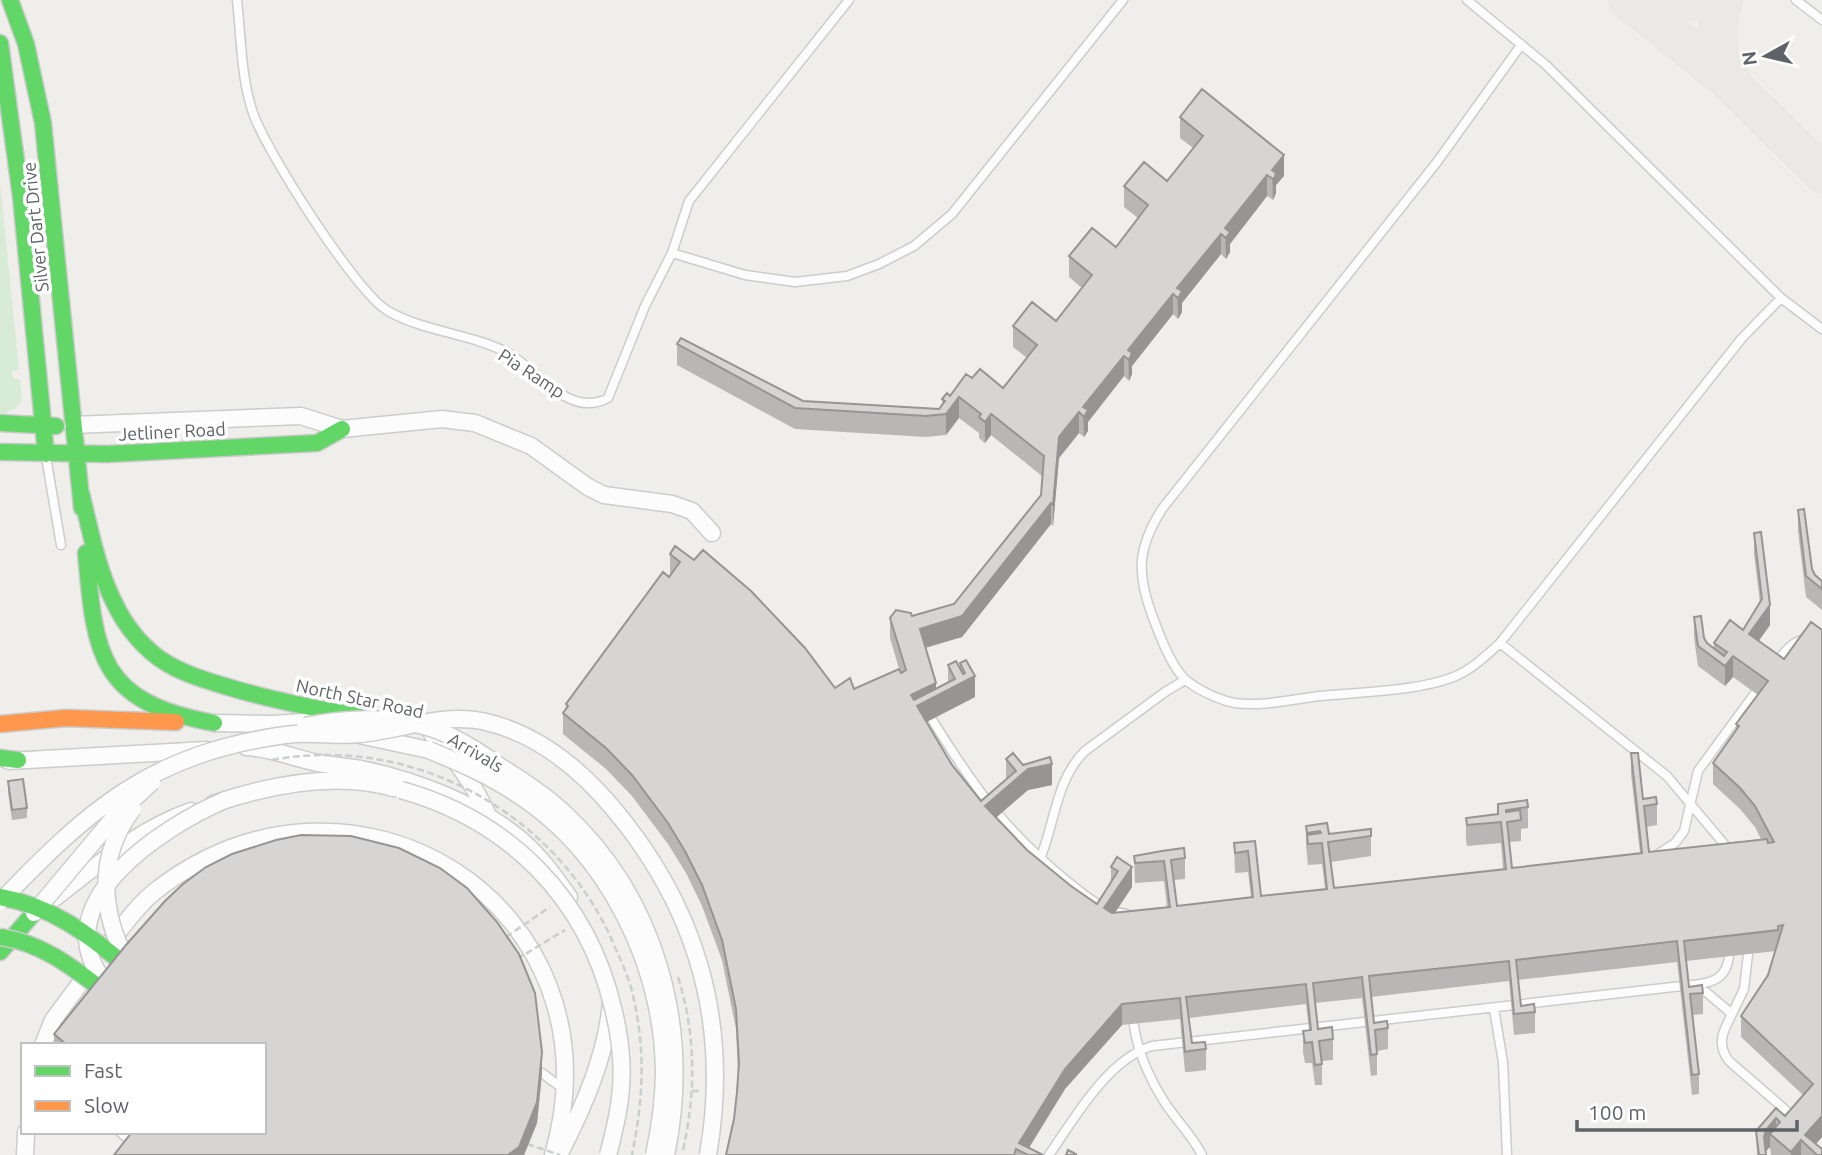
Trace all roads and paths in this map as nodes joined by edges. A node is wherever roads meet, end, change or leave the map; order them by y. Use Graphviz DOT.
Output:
graph roads {
  1 [pos="10,0"];
  2 [pos="237,0"];
  3 [pos="849,0"];
  4 [pos="1123,0"];
  5 [pos="1466,0"];
  6 [pos="1796,0"];
  7 [pos="1822,20"];
  8 [pos="0,43"];
  9 [pos="1521,45"];
  10 [pos="0,85"];
  11 [pos="8,104"];
  12 [pos="672,253"];
  13 [pos="1781,298"];
  14 [pos="1822,329"];
  15 [pos="0,423"];
  16 [pos="73,425"];
  17 [pos="43,426"];
  18 [pos="342,429"];
  19 [pos="0,453"];
  20 [pos="78,453"];
  21 [pos="46,454"];
  22 [pos="81,493"];
  23 [pos="712,533"];
  24 [pos="61,545"];
  25 [pos="1822,638"];
  26 [pos="1500,643"];
  27 [pos="1771,670"];
  28 [pos="1185,680"];
  29 [pos="1764,680"];
  30 [pos="332,720"];
  31 [pos="384,721"];
  32 [pos="933,721"];
  33 [pos="214,723"];
  34 [pos="0,724"];
  35 [pos="432,734"];
  36 [pos="357,735"];
  37 [pos="246,747"];
  38 [pos="213,750"];
  39 [pos="0,760"];
  40 [pos="18,760"];
  41 [pos="272,760"];
  42 [pos="225,800"];
  43 [pos="1690,804"];
  44 [pos="489,818"];
  45 [pos="219,853"];
  46 [pos="1672,855"];
  47 [pos="237,858"];
  48 [pos="1040,859"];
  49 [pos="1736,863"];
  50 [pos="0,897"];
  51 [pos="0,902"];
  52 [pos="33,914"];
  53 [pos="1139,914"];
  54 [pos="0,937"];
  55 [pos="0,952"];
  56 [pos="1748,954"];
  57 [pos="1728,956"];
  58 [pos="127,965"];
  59 [pos="679,980"];
  60 [pos="675,985"];
  61 [pos="1691,985"];
  62 [pos="612,987"];
  63 [pos="107,989"];
  64 [pos="1494,1009"];
  65 [pos="1732,1014"];
  66 [pos="1134,1027"];
  67 [pos="44,1043"];
  68 [pos="1139,1050"];
  69 [pos="542,1073"];
  70 [pos="564,1090"];
  71 [pos="692,1091"];
  72 [pos="686,1092"];
  73 [pos="686,1121"];
  74 [pos="697,1122"];
  75 [pos="1801,1124"];
  76 [pos="26,1134"];
  77 [pos="122,1134"];
  78 [pos="137,1146"];
  79 [pos="520,1148"];
  80 [pos="25,1155"];
  81 [pos="553,1155"];
  82 [pos="559,1155"];
  83 [pos="608,1155"];
  84 [pos="614,1155"];
  85 [pos="632,1155"];
  86 [pos="654,1155"];
  87 [pos="665,1155"];
  88 [pos="708,1155"];
  89 [pos="1049,1155"];
  90 [pos="1202,1155"];
  91 [pos="1507,1155"];
  1 -- 16 [label="main road, Silver Dart Drive"];
  2 -- 12 [label="lane, Pia Ramp"];
  3 -- 12 [label="lane, Pia Ramp"];
  4 -- 12 [label="lane"];
  5 -- 9 [label="lane"];
  6 -- 7 [label="lane"];
  8 -- 11 [label="main road, Silver Dart Drive"];
  9 -- 13 [label="lane"];
  9 -- 28 [label="lane"];
  10 -- 11 [label="main road"];
  11 -- 17 [label="main road, Silver Dart Drive"];
  13 -- 14 [label="lane"];
  13 -- 26 [label="lane"];
  15 -- 17 [label="main road, Jetliner Road"];
  16 -- 17 [label="main road, Jetliner Road"];
  16 -- 18 [label="street, Jetliner Road"];
  16 -- 20 [label="main road, Silver Dart Drive"];
  17 -- 21 [label="main road, Silver Dart Drive"];
  18 -- 20 [label="main road, Jetliner Road"];
  18 -- 23 [label="street, Jetliner Road"];
  19 -- 21 [label="main road, Jetliner Road"];
  20 -- 21 [label="main road, Jetliner Road"];
  20 -- 22 [label="main road, Silver Dart Drive"];
  21 -- 24 [label="lane"];
  22 -- 31 [label="main road, North Star Road"];
  22 -- 33 [label="main road"];
  25 -- 27 [label="lane"];
  26 -- 28 [label="lane"];
  26 -- 43 [label="lane"];
  28 -- 48 [label="lane"];
  29 -- 43 [label="lane"];
  30 -- 33 [label="street, bridge"];
  30 -- 52 [label="street, Arrivals, bridge"];
  30 -- 87 [label="street, Arrivals, bridge"];
  31 -- 35 [label="main road, North Star Road"];
  31 -- 37 [label="street"];
  32 -- 48 [label="lane"];
  33 -- 34 [label="main road"];
  35 -- 44 [label="street"];
  35 -- 87 [label="main road, North Star Road"];
  36 -- 38 [label="street, bridge"];
  36 -- 86 [label="street, bridge"];
  36 -- 88 [label="street, bridge"];
  37 -- 40 [label="street"];
  37 -- 44 [label="street"];
  38 -- 51 [label="street, bridge"];
  38 -- 58 [label="street, bridge"];
  39 -- 40 [label="main road"];
  41 -- 85 [label="path, bridge"];
  42 -- 52 [label="street, bridge"];
  42 -- 63 [label="street, bridge"];
  42 -- 83 [label="street, bridge"];
  43 -- 46 [label="lane"];
  43 -- 49 [label="lane"];
  44 -- 62 [label="street"];
  45 -- 47 [label="lane"];
  45 -- 67 [label="street"];
  45 -- 70 [label="street"];
  48 -- 53 [label="lane"];
  50 -- 58 [label="main road, bridge"];
  52 -- 55 [label="main road"];
  54 -- 63 [label="main road, bridge"];
  56 -- 65 [label="lane"];
  57 -- 61 [label="lane"];
  59 -- 60 [label="path, bridge"];
  61 -- 64 [label="lane"];
  61 -- 65 [label="lane"];
  62 -- 82 [label="street"];
  62 -- 84 [label="street"];
  64 -- 68 [label="lane"];
  64 -- 91 [label="lane"];
  65 -- 75 [label="lane"];
  66 -- 68 [label="lane"];
  68 -- 89 [label="lane"];
  68 -- 90 [label="lane"];
  69 -- 70 [label="lane"];
  70 -- 81 [label="street"];
  71 -- 72 [label="path, bridge"];
  73 -- 74 [label="path, bridge"];
  76 -- 80 [label="street"];
  77 -- 78 [label="lane"];
  79 -- 82 [label="path, bridge"];
}
